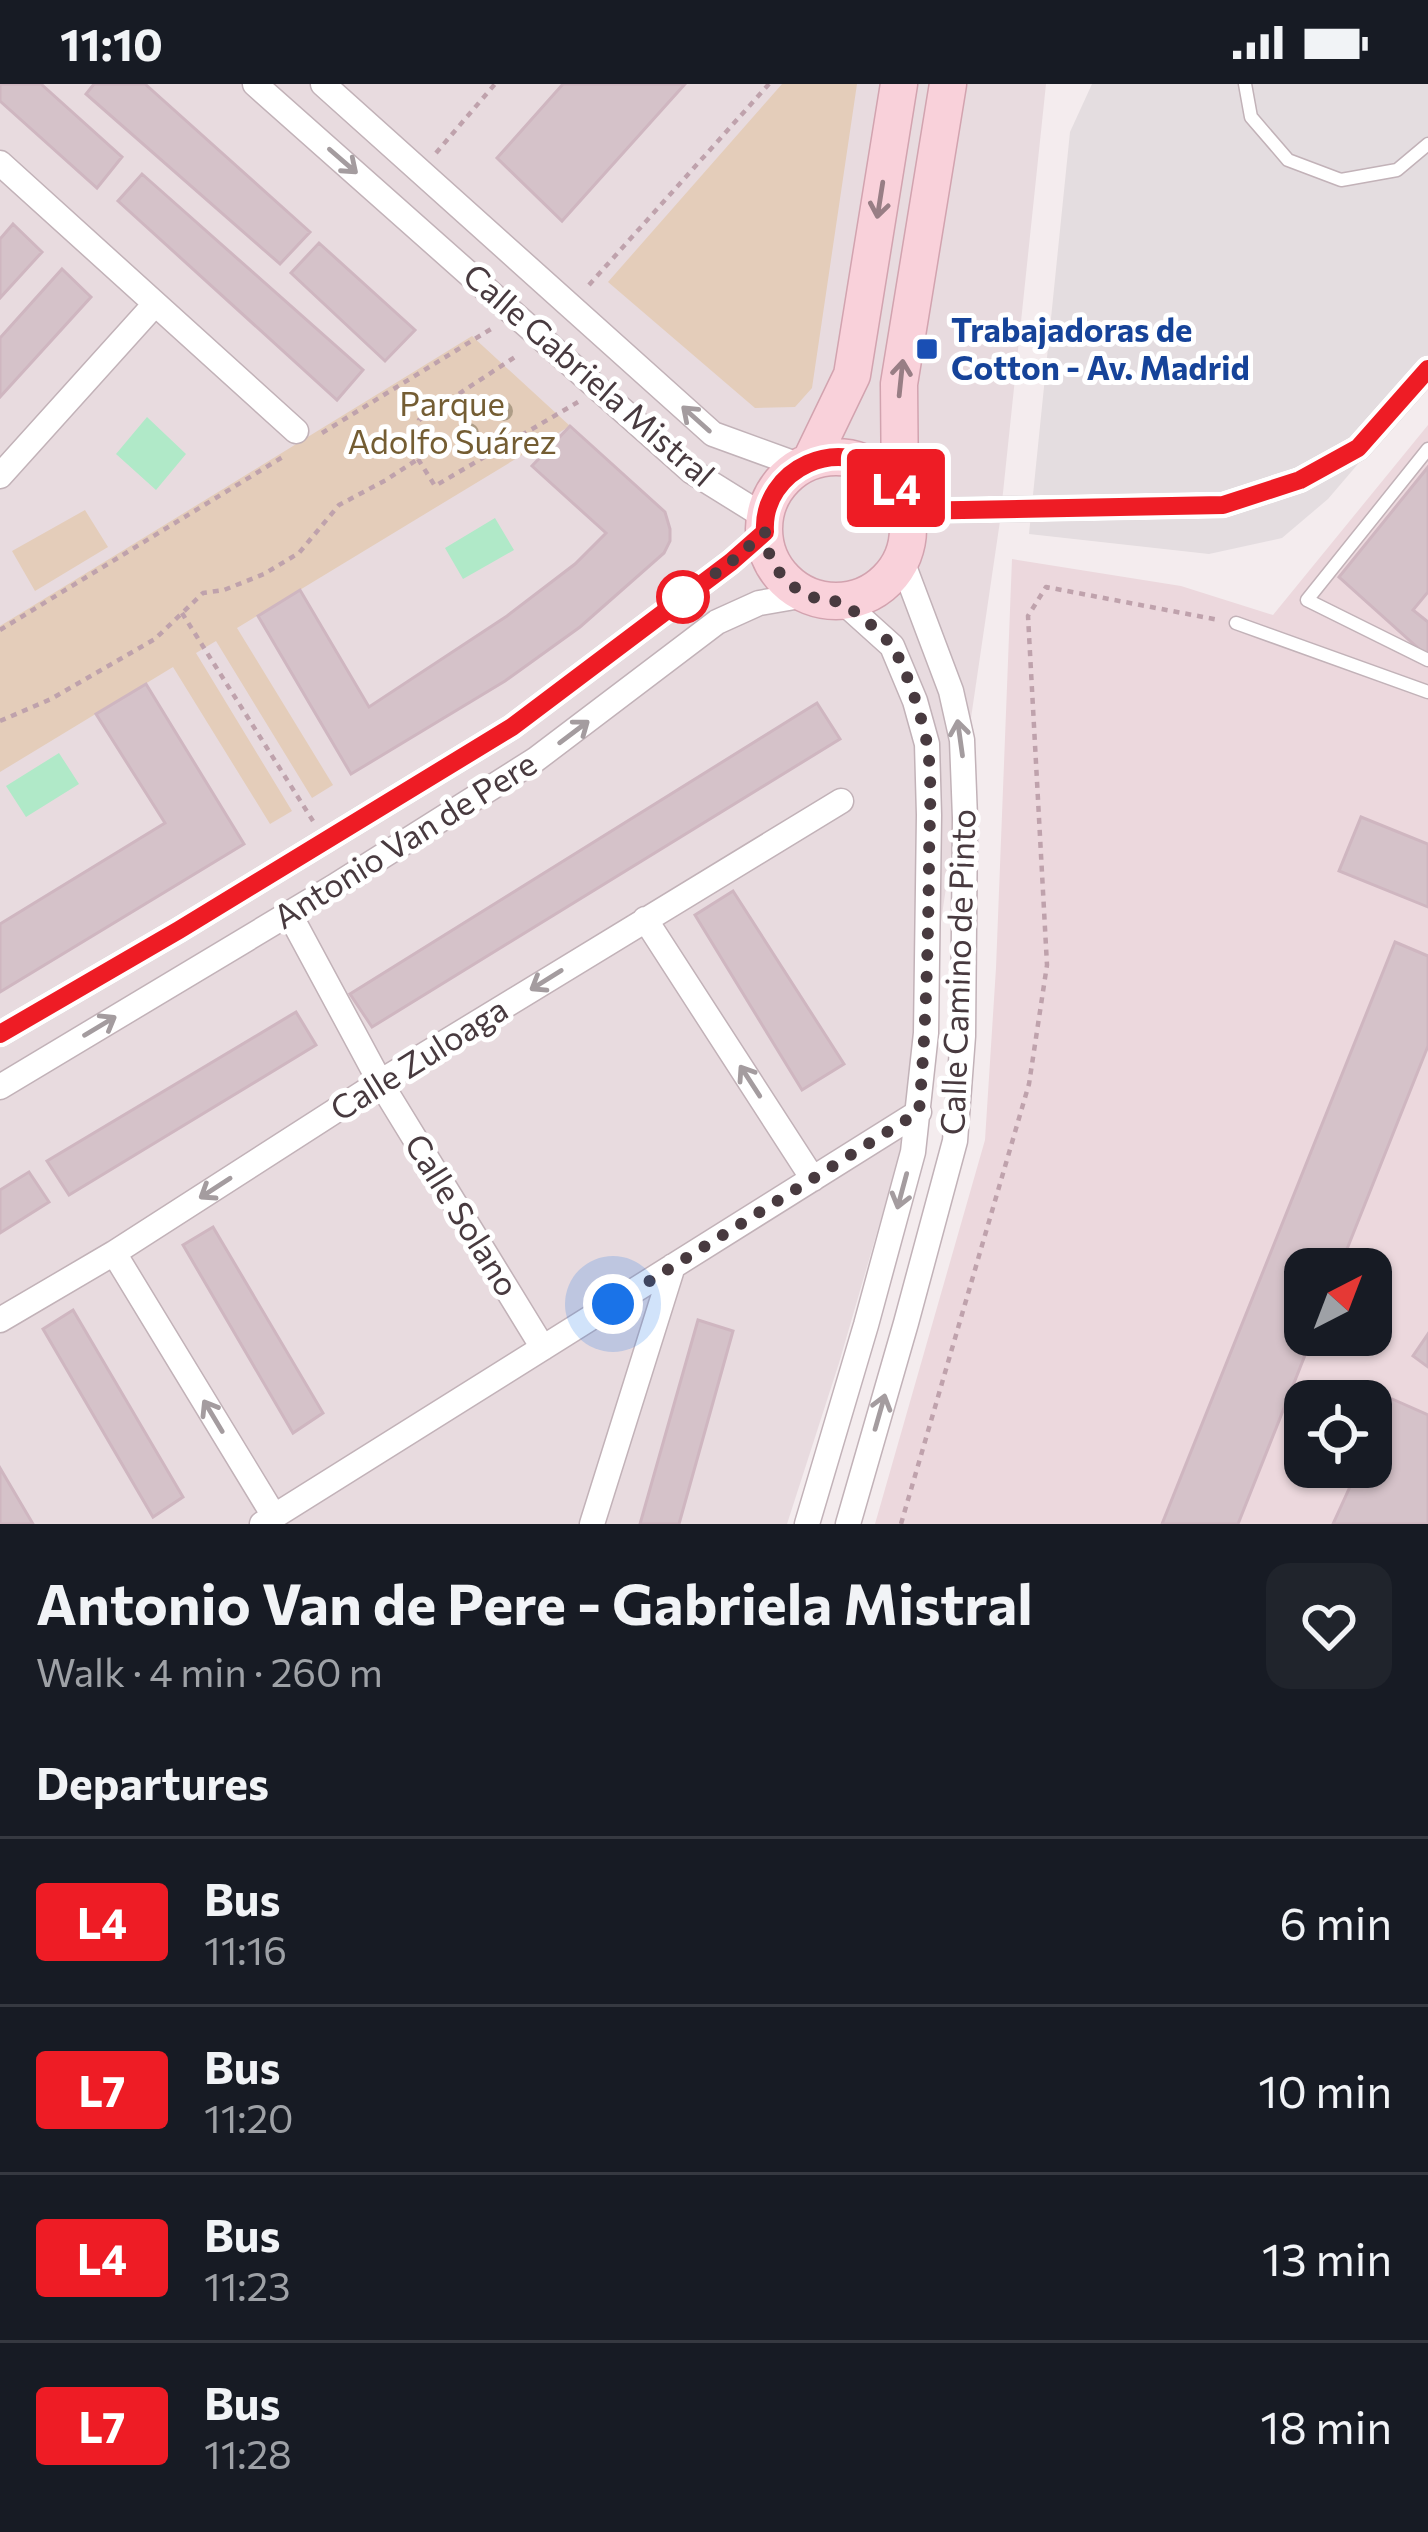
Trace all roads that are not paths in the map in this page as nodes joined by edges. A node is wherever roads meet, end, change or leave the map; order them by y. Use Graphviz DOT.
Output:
graph roads {
  1 [pos="255,84"];
  2 [pos="323,84"];
  3 [pos="898,84"];
  4 [pos="948,84"];
  5 [pos="1245,84"];
  6 [pos="1428,144"];
  7 [pos="1,165"];
  8 [pos="155,304"];
  9 [pos="1428,369"];
  10 [pos="304,438"];
  11 [pos="1428,449"];
  12 [pos="806,463"];
  13 [pos="0,476"];
  14 [pos="903,503"];
  15 [pos="765,525"];
  16 [pos="902,560"];
  17 [pos="824,598"];
  18 [pos="1236,623"];
  19 [pos="1428,660"];
  20 [pos="1428,692"];
  21 [pos="841,801"];
  22 [pos="289,913"];
  23 [pos="645,919"];
  24 [pos="0,1034"];
  25 [pos="380,1082"];
  26 [pos="0,1087"];
  27 [pos="919,1112"];
  28 [pos="813,1179"];
  29 [pos="114,1252"];
  30 [pos="673,1266"];
  31 [pos="0,1320"];
  32 [pos="543,1348"];
  33 [pos="280,1517"];
  34 [pos="592,1524"];
  35 [pos="807,1524"];
  36 [pos="848,1524"];
  1 -- 15 [label="street, Calle Gabriela Mistral, one-way"];
  12 -- 2 [label="street, Calle Gabriela Mistral, one-way"];
  3 -- 12 [label="street, one-way"];
  14 -- 4 [label="street, one-way"];
  5 -- 6 [label="lane"];
  7 -- 8 [label="street"];
  8 -- 10 [label="street"];
  8 -- 13 [label="street"];
  9 -- 14 [label="street"];
  11 -- 19 [label="lane"];
  12 -- 14 [label="street"];
  12 -- 15 [label="street"];
  14 -- 16 [label="street"];
  15 -- 17 [label="street"];
  15 -- 24 [label="street, Antonio Van de Pere"];
  16 -- 17 [label="street"];
  36 -- 16 [label="street, Calle Camino de Pinto, one-way"];
  22 -- 17 [label="street, Antonio Van de Pere, one-way"];
  17 -- 27 [label="street, Calle Camino de Pinto"];
  18 -- 20 [label="lane"];
  21 -- 23 [label="street, Calle Zuloaga"];
  22 -- 25 [label="street, Calle Solano"];
  26 -- 22 [label="street, Antonio Van de Pere, one-way"];
  23 -- 25 [label="street, Calle Zuloaga, one-way"];
  28 -- 23 [label="street, one-way"];
  25 -- 29 [label="street, Calle Zuloaga, one-way"];
  25 -- 32 [label="street, Calle Solano"];
  27 -- 28 [label="street"];
  27 -- 35 [label="street, Calle Camino de Pinto, one-way"];
  28 -- 30 [label="street"];
  29 -- 31 [label="street, Calle Zuloaga"];
  33 -- 29 [label="street, one-way"];
  30 -- 32 [label="street"];
  30 -- 34 [label="street"];
  32 -- 33 [label="street"];
}
